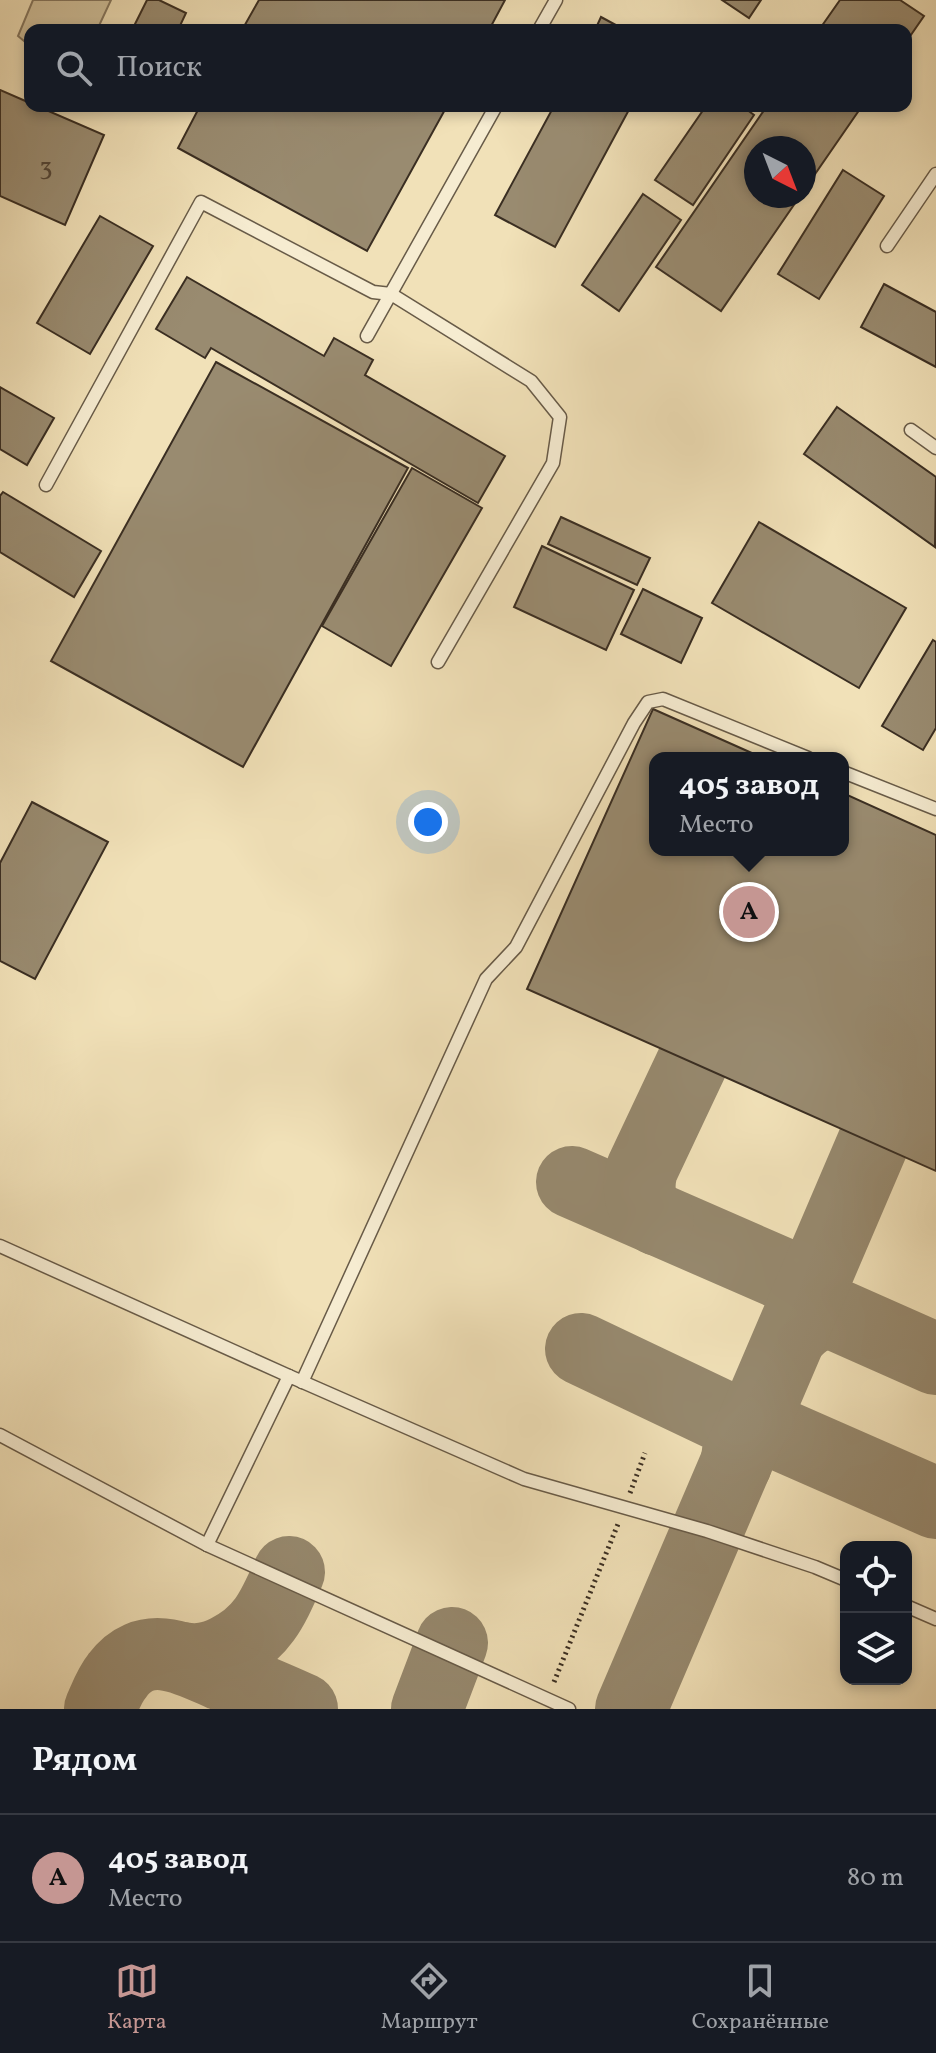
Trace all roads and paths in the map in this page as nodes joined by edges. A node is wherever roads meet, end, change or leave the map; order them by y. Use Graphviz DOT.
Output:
graph roads {
  1 [pos="556,0"];
  2 [pos="542,24"];
  3 [pos="493,112"];
  4 [pos="936,174"];
  5 [pos="887,246"];
  6 [pos="391,294"];
  7 [pos="367,336"];
  8 [pos="911,430"];
  9 [pos="936,448"];
  10 [pos="46,485"];
  11 [pos="438,662"];
  12 [pos="793,752"];
  13 [pos="849,774"];
  14 [pos="936,809"];
  15 [pos="0,1246"];
  16 [pos="289,1376"];
  17 [pos="302,1382"];
  18 [pos="0,1435"];
  19 [pos="645,1453"];
  20 [pos="624,1508"];
  21 [pos="207,1545"];
  22 [pos="840,1577"];
  23 [pos="912,1609"];
  24 [pos="936,1619"];
  25 [pos="546,1700"];
  26 [pos="569,1709"];
  1 -- 2 [label="lane"];
  3 -- 6 [label="lane"];
  4 -- 5 [label="lane"];
  6 -- 7 [label="lane"];
  6 -- 10 [label="lane"];
  6 -- 11 [label="lane"];
  8 -- 9 [label="lane"];
  12 -- 17 [label="lane"];
  13 -- 14 [label="lane"];
  15 -- 16 [label="lane"];
  16 -- 17 [label="lane"];
  16 -- 21 [label="lane"];
  17 -- 20 [label="lane"];
  18 -- 21 [label="lane"];
  19 -- 20 [label="path"];
  20 -- 22 [label="lane"];
  20 -- 25 [label="path"];
  21 -- 25 [label="lane"];
  23 -- 24 [label="lane"];
  25 -- 26 [label="lane"];
}
